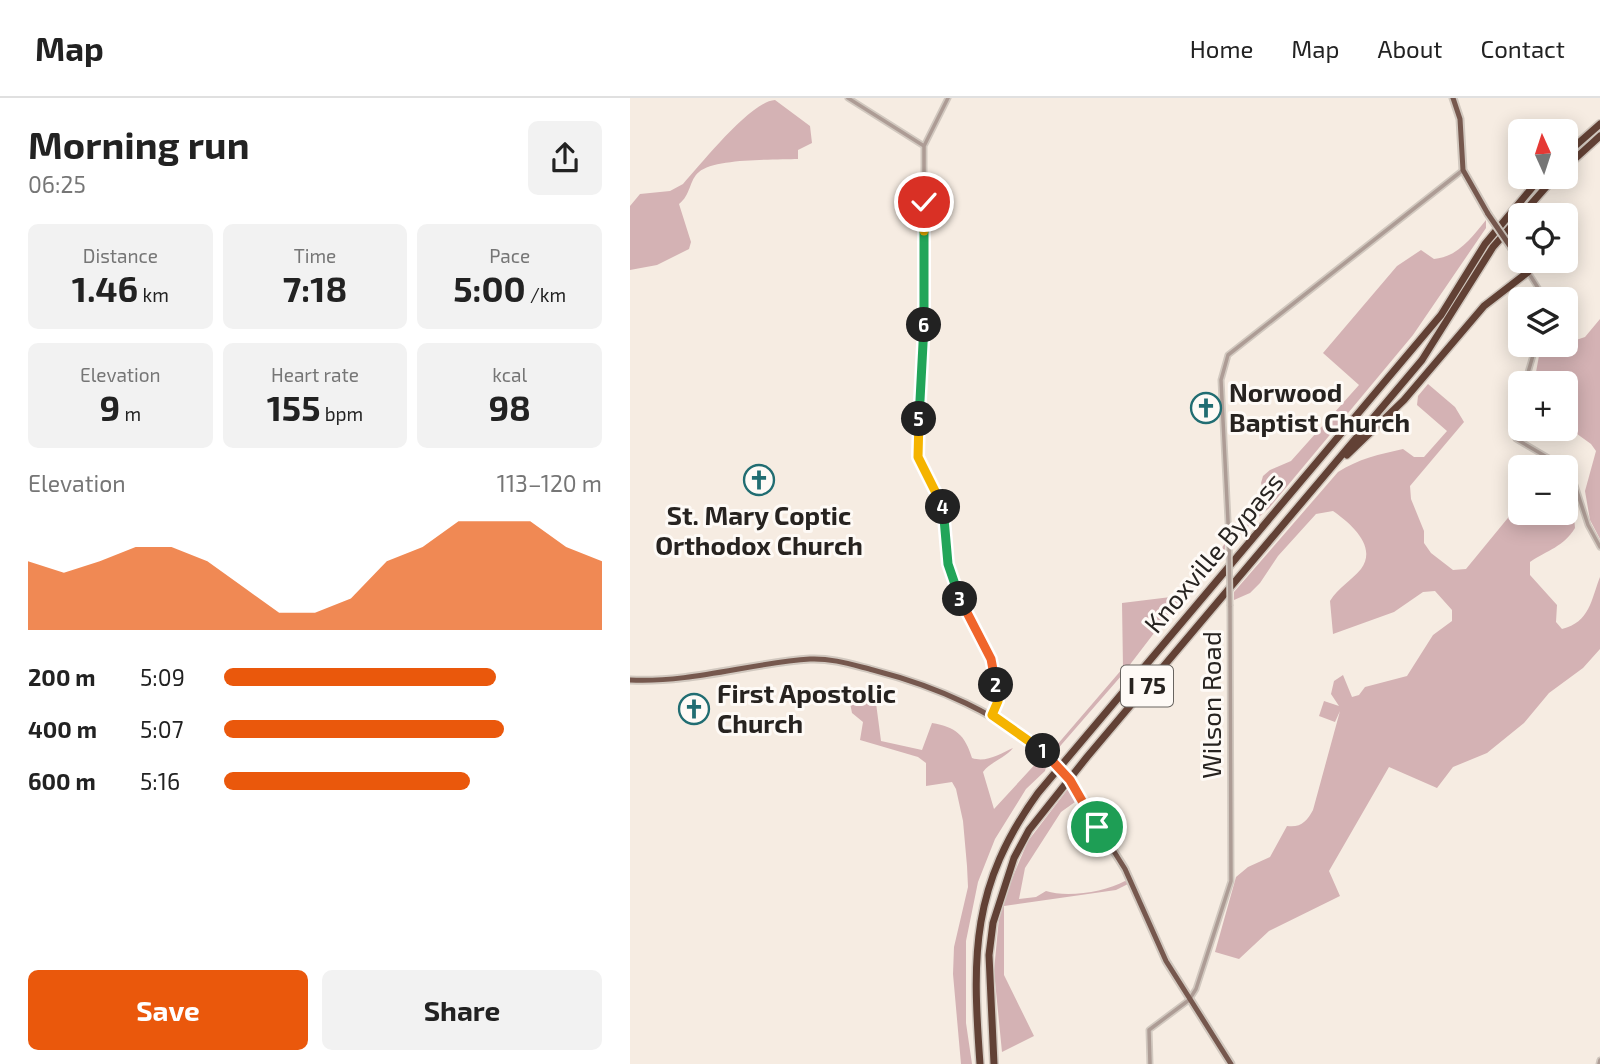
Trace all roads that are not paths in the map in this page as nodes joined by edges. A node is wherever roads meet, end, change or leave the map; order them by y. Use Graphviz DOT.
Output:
graph roads {
  1 [pos="848,98"];
  2 [pos="948,98"];
  3 [pos="1453,98"];
  4 [pos="1600,124"];
  5 [pos="1600,138"];
  6 [pos="1578,143"];
  7 [pos="924,146"];
  8 [pos="1578,156"];
  9 [pos="1463,170"];
  10 [pos="1531,189"];
  11 [pos="1544,189"];
  12 [pos="1508,243"];
  13 [pos="1527,273"];
  14 [pos="1519,441"];
  15 [pos="1543,455"];
  16 [pos="1332,466"];
  17 [pos="1578,494"];
  18 [pos="1600,547"];
  19 [pos="630,680"];
  20 [pos="992,715"];
  21 [pos="1189,1000"];
  22 [pos="980,1064"];
  23 [pos="994,1064"];
  24 [pos="1150,1064"];
  25 [pos="1231,1064"];
  1 -- 7 [label="street"];
  2 -- 7 [label="street"];
  3 -- 9 [label="main road"];
  4 -- 6 [label="highway"];
  5 -- 8 [label="highway"];
  7 -- 20 [label="street"];
  9 -- 12 [label="main road, bridge"];
  9 -- 21 [label="street, Wilson Road, bridge"];
  10 -- 22 [label="highway, Knoxville Bypass / I 75"];
  11 -- 16 [label="highway, Knoxville Bypass / I 75"];
  13 -- 16 [label="highway"];
  14 -- 15 [label="street"];
  16 -- 23 [label="highway, Knoxville Bypass / I 75"];
  17 -- 18 [label="street"];
  19 -- 20 [label="main road"];
  20 -- 21 [label="main road, bridge"];
  21 -- 24 [label="street"];
  21 -- 25 [label="main road"];
}
